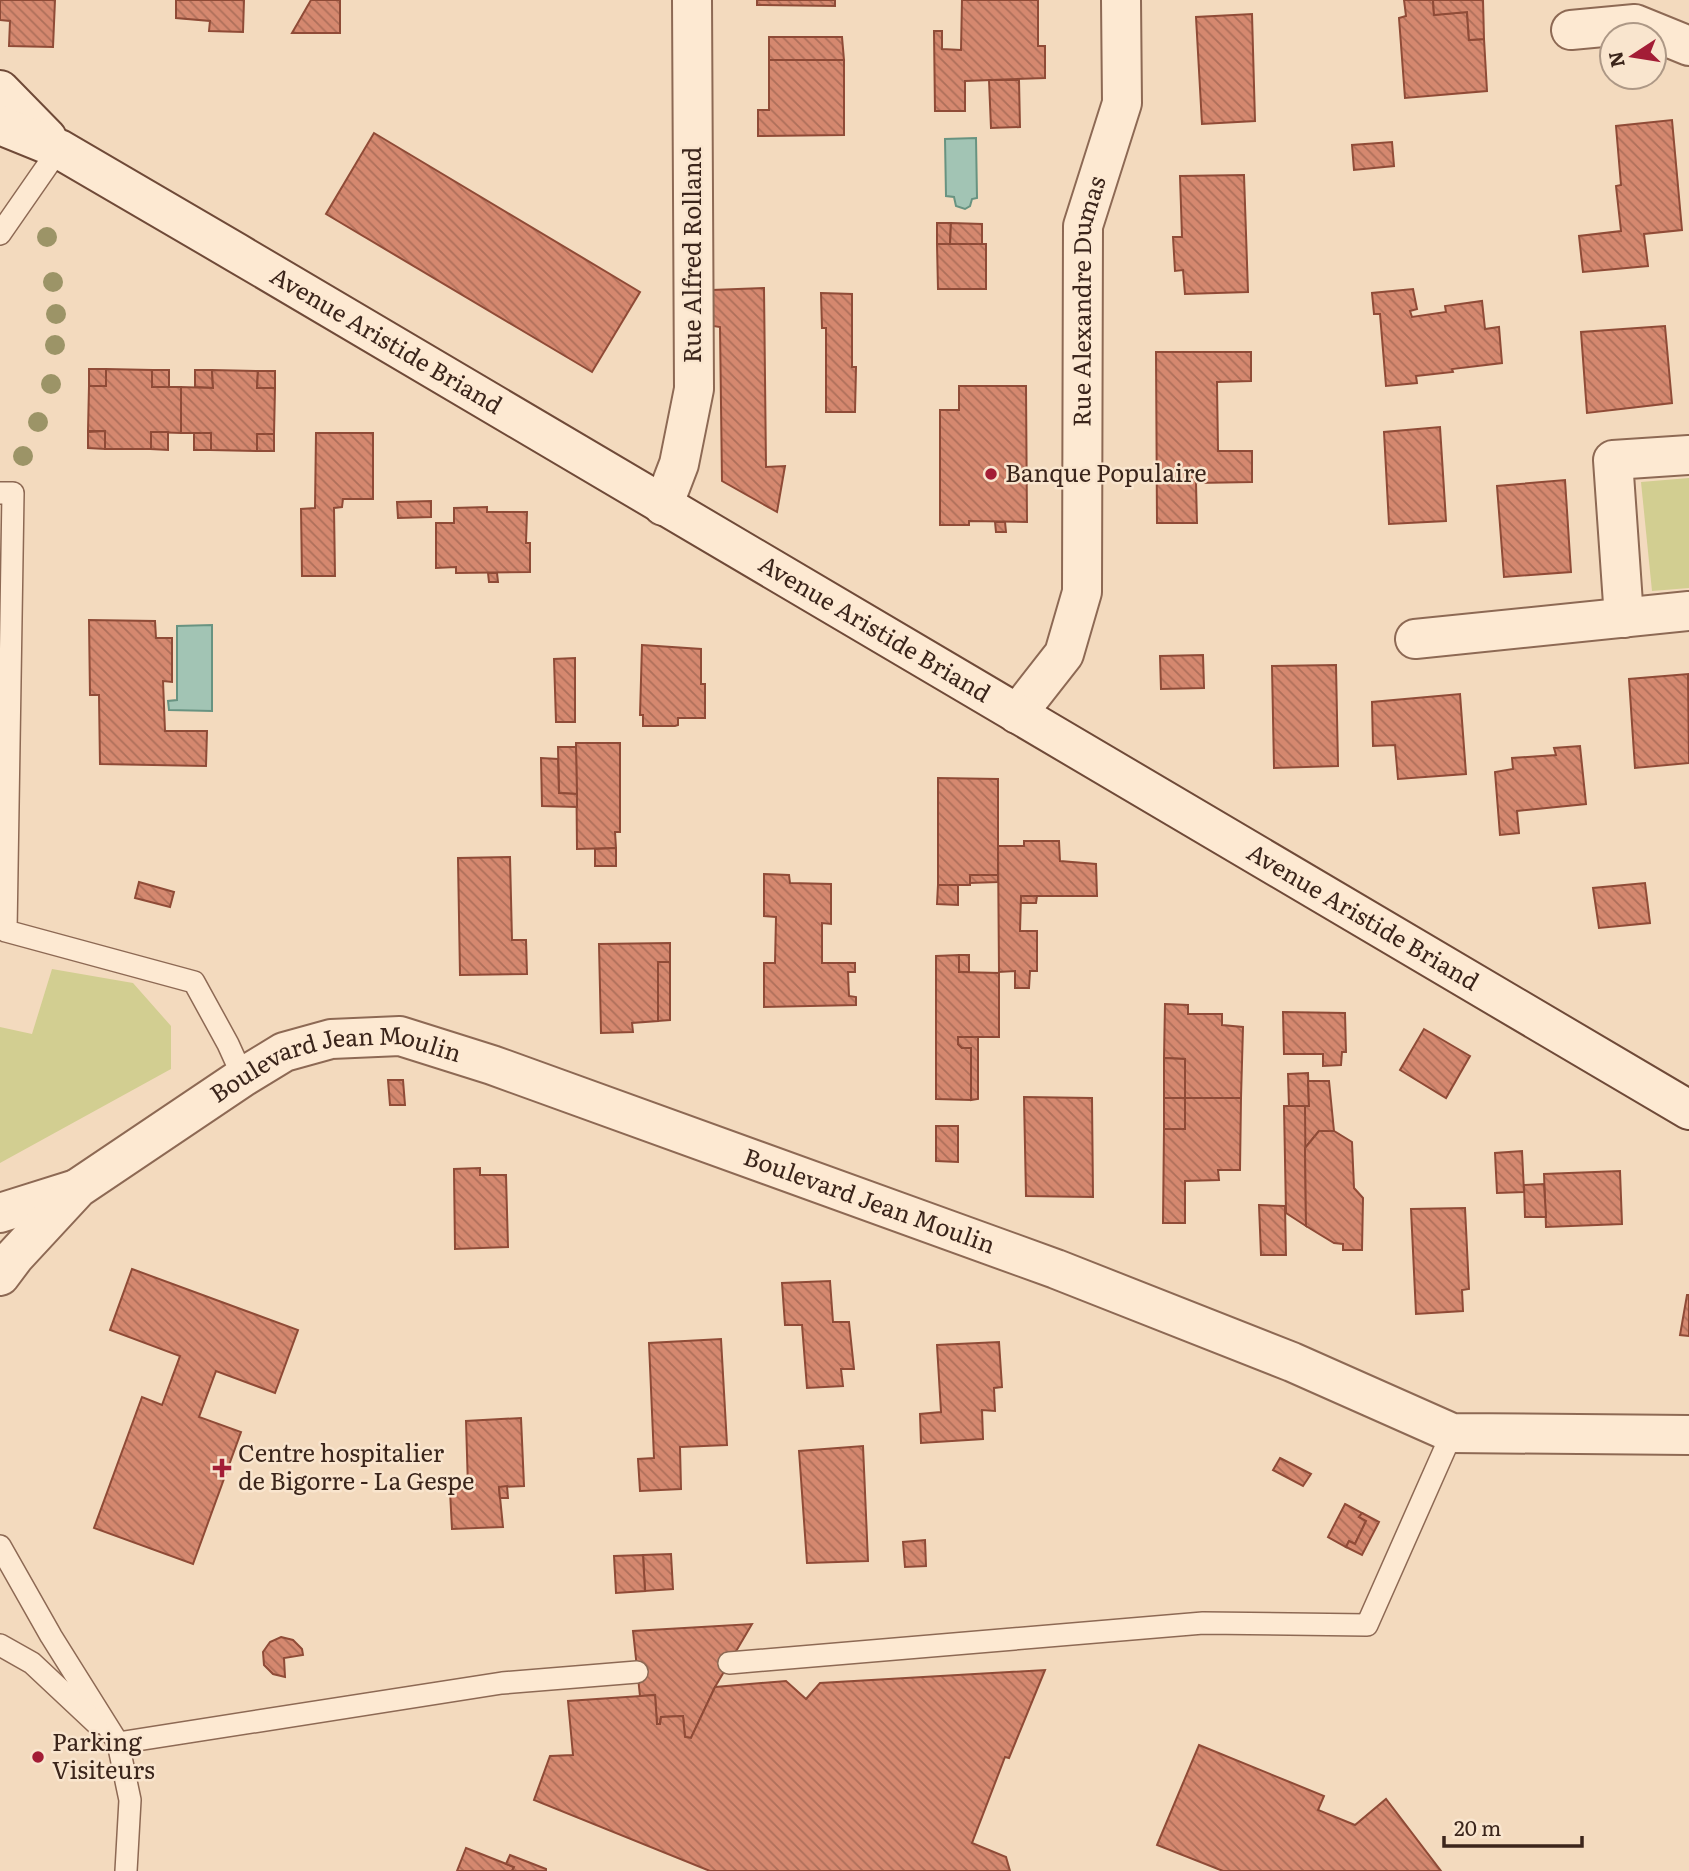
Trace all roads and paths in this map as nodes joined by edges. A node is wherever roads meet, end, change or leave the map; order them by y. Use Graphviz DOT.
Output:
graph roads {
  1 [pos="692,0"];
  2 [pos="1121,0"];
  3 [pos="1571,30"];
  4 [pos="1689,46"];
  5 [pos="0,90"];
  6 [pos="0,125"];
  7 [pos="59,149"];
  8 [pos="0,234"];
  9 [pos="1689,455"];
  10 [pos="0,493"];
  11 [pos="663,506"];
  12 [pos="1689,611"];
  13 [pos="1623,618"];
  14 [pos="1415,639"];
  15 [pos="1017,714"];
  16 [pos="243,1077"];
  17 [pos="1689,1110"];
  18 [pos="78,1188"];
  19 [pos="0,1213"];
  20 [pos="0,1276"];
  21 [pos="1452,1433"];
  22 [pos="1689,1435"];
  23 [pos="0,1546"];
  24 [pos="0,1646"];
  25 [pos="729,1663"];
  26 [pos="637,1672"];
  27 [pos="118,1743"];
  28 [pos="127,1871"];
  1 -- 11 [label="street, Rue Alfred Rolland"];
  2 -- 15 [label="street, Rue Alexandre Dumas"];
  3 -- 4 [label="street"];
  5 -- 7 [label="street, Avenue Aristide Briand"];
  6 -- 7 [label="street, Avenue Aristide Briand"];
  7 -- 8 [label="lane"];
  7 -- 11 [label="street, Avenue Aristide Briand"];
  9 -- 13 [label="street"];
  10 -- 16 [label="lane"];
  11 -- 15 [label="street, Avenue Aristide Briand"];
  12 -- 13 [label="street"];
  13 -- 14 [label="street"];
  15 -- 17 [label="street, Avenue Aristide Briand"];
  16 -- 18 [label="street, Boulevard Jean Moulin"];
  16 -- 21 [label="street, Boulevard Jean Moulin"];
  18 -- 19 [label="street, Boulevard Jean Moulin"];
  18 -- 20 [label="street, Boulevard Jean Moulin"];
  21 -- 22 [label="street, Boulevard Jean Moulin"];
  21 -- 25 [label="lane"];
  23 -- 27 [label="lane"];
  24 -- 27 [label="lane"];
  26 -- 27 [label="lane"];
  27 -- 28 [label="lane"];
}
